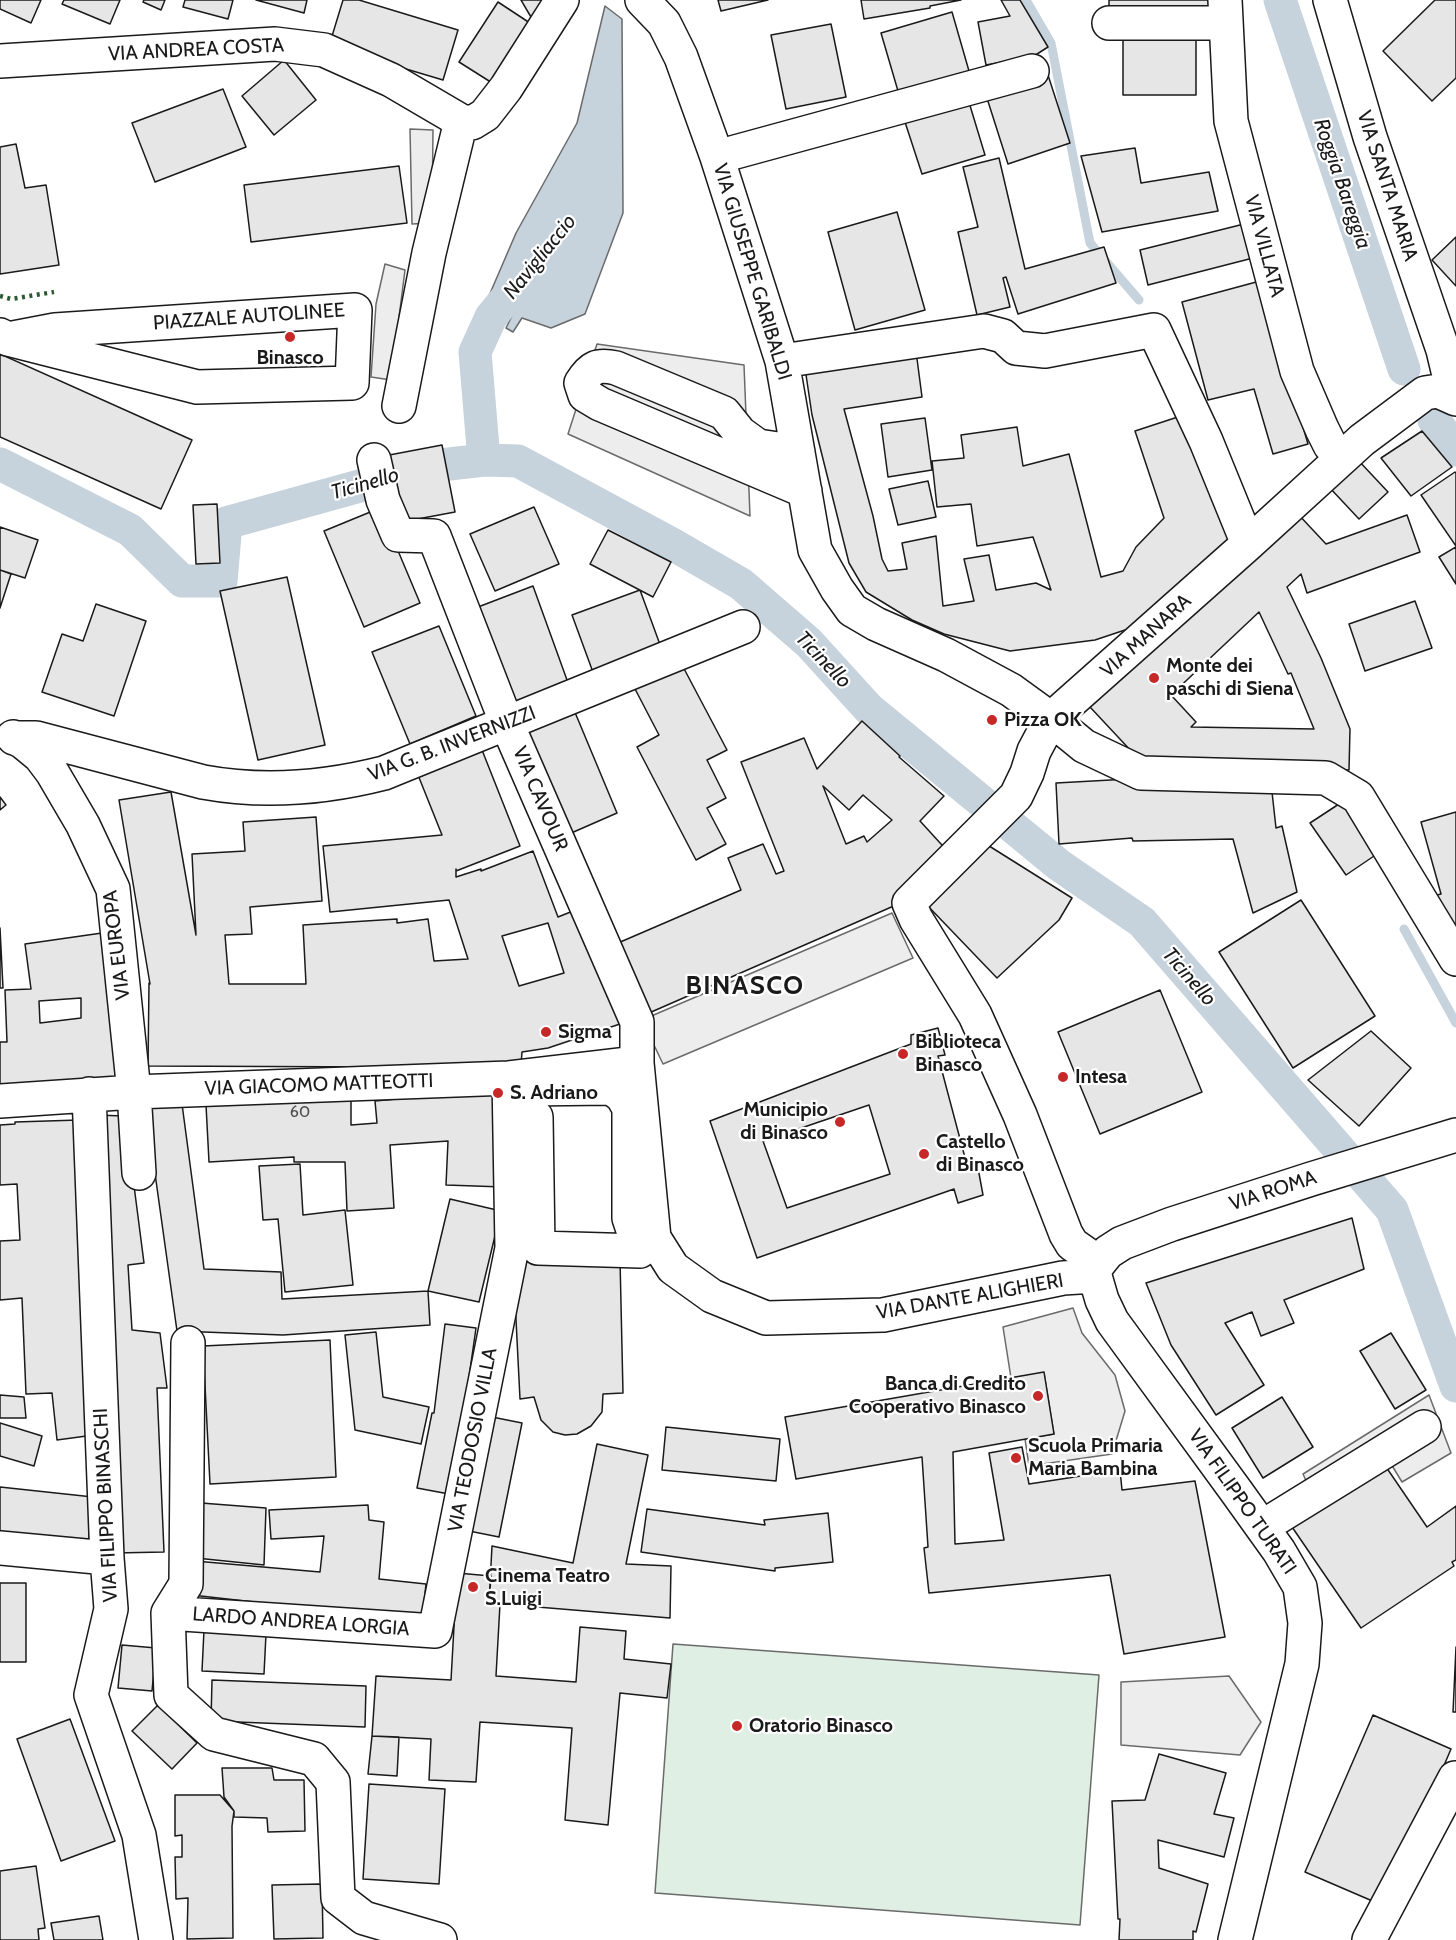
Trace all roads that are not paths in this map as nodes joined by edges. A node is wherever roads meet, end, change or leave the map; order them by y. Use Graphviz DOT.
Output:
graph roads {
  1 [pos="562,0"];
  2 [pos="642,0"];
  3 [pos="1330,0"];
  4 [pos="1226,11"];
  5 [pos="1109,23"];
  6 [pos="0,61"];
  7 [pos="1032,71"];
  8 [pos="461,121"];
  9 [pos="717,157"];
  10 [pos="4,337"];
  11 [pos="782,361"];
  12 [pos="1450,381"];
  13 [pos="399,406"];
  14 [pos="798,452"];
  15 [pos="1341,458"];
  16 [pos="374,460"];
  17 [pos="805,491"];
  18 [pos="1248,544"];
  19 [pos="743,627"];
  20 [pos="1051,719"];
  21 [pos="507,724"];
  22 [pos="7,735"];
  23 [pos="114,759"];
  24 [pos="74,810"];
  25 [pos="1456,959"];
  26 [pos="637,1063"];
  27 [pos="509,1078"];
  28 [pos="134,1092"];
  29 [pos="90,1095"];
  30 [pos="0,1101"];
  31 [pos="1456,1136"];
  32 [pos="139,1173"];
  33 [pos="640,1251"];
  34 [pos="1097,1270"];
  35 [pos="188,1343"];
  36 [pos="1424,1427"];
  37 [pos="1262,1527"];
  38 [pos="0,1548"];
  39 [pos="107,1558"];
  40 [pos="168,1613"];
  41 [pos="435,1631"];
  42 [pos="1455,1779"];
  43 [pos="156,1940"];
  44 [pos="440,1940"];
  45 [pos="1234,1940"];
  46 [pos="1369,1940"];
  1 -- 8 [label="street"];
  2 -- 9 [label="street, VIA GIUSEPPE GARIBALDI"];
  3 -- 12 [label="street, VIA SANTA MARIA"];
  4 -- 5 [label="street, VIA VILLATA"];
  4 -- 15 [label="street, VIA VILLATA"];
  6 -- 8 [label="street, VIA ANDREA COSTA"];
  7 -- 9 [label="street"];
  8 -- 13 [label="street"];
  9 -- 11 [label="street, VIA GIUSEPPE GARIBALDI"];
  10 -- 10 [label="street, PIAZZALE AUTOLINEE"];
  11 -- 14 [label="street, VIA GIUSEPPE GARIBALDI"];
  11 -- 18 [label="street"];
  12 -- 15 [label="street, VIA MANARA"];
  14 -- 17 [label="street, VIA GIUSEPPE GARIBALDI"];
  14 -- 17 [label="street"];
  15 -- 18 [label="street, VIA MANARA"];
  16 -- 21 [label="street, VIA CAVOUR"];
  17 -- 20 [label="street, VIA GIUSEPPE GARIBALDI"];
  18 -- 20 [label="street, VIA MANARA"];
  19 -- 21 [label="street, VIA G. B. INVERNIZZI"];
  20 -- 25 [label="street, VIA GIUSEPPE GARIBALDI"];
  20 -- 34 [label="street, VIA MANARA"];
  21 -- 23 [label="street, VIA G. B. INVERNIZZI"];
  21 -- 26 [label="street, VIA CAVOUR"];
  22 -- 23 [label="street, VIA G. B. INVERNIZZI"];
  22 -- 24 [label="street, VIA EUROPA"];
  23 -- 24 [label="street"];
  24 -- 28 [label="street, VIA EUROPA"];
  26 -- 27 [label="street, VIA GIACOMO MATTEOTTI"];
  26 -- 34 [label="street, VIA DANTE ALIGHIERI"];
  27 -- 28 [label="street, VIA GIACOMO MATTEOTTI"];
  27 -- 41 [label="street, VIA TEODOSIO VILLA"];
  28 -- 29 [label="street, VIA GIACOMO MATTEOTTI"];
  28 -- 32 [label="street, VIA EUROPA"];
  29 -- 30 [label="street, VIA GIACOMO MATTEOTTI"];
  29 -- 39 [label="street, VIA FILIPPO BINASCHI"];
  31 -- 34 [label="street, VIA ROMA"];
  33 -- 33 [label="street"];
  34 -- 37 [label="street, VIA FILIPPO TURATI"];
  35 -- 40 [label="street"];
  36 -- 37 [label="street"];
  37 -- 45 [label="street, VIA FILIPPO TURATI"];
  38 -- 39 [label="street"];
  39 -- 43 [label="street, VIA FILIPPO BINASCHI"];
  40 -- 41 [label="street, LARDO ANDREA LORGIA"];
  40 -- 44 [label="street"];
  42 -- 46 [label="street"];
}
